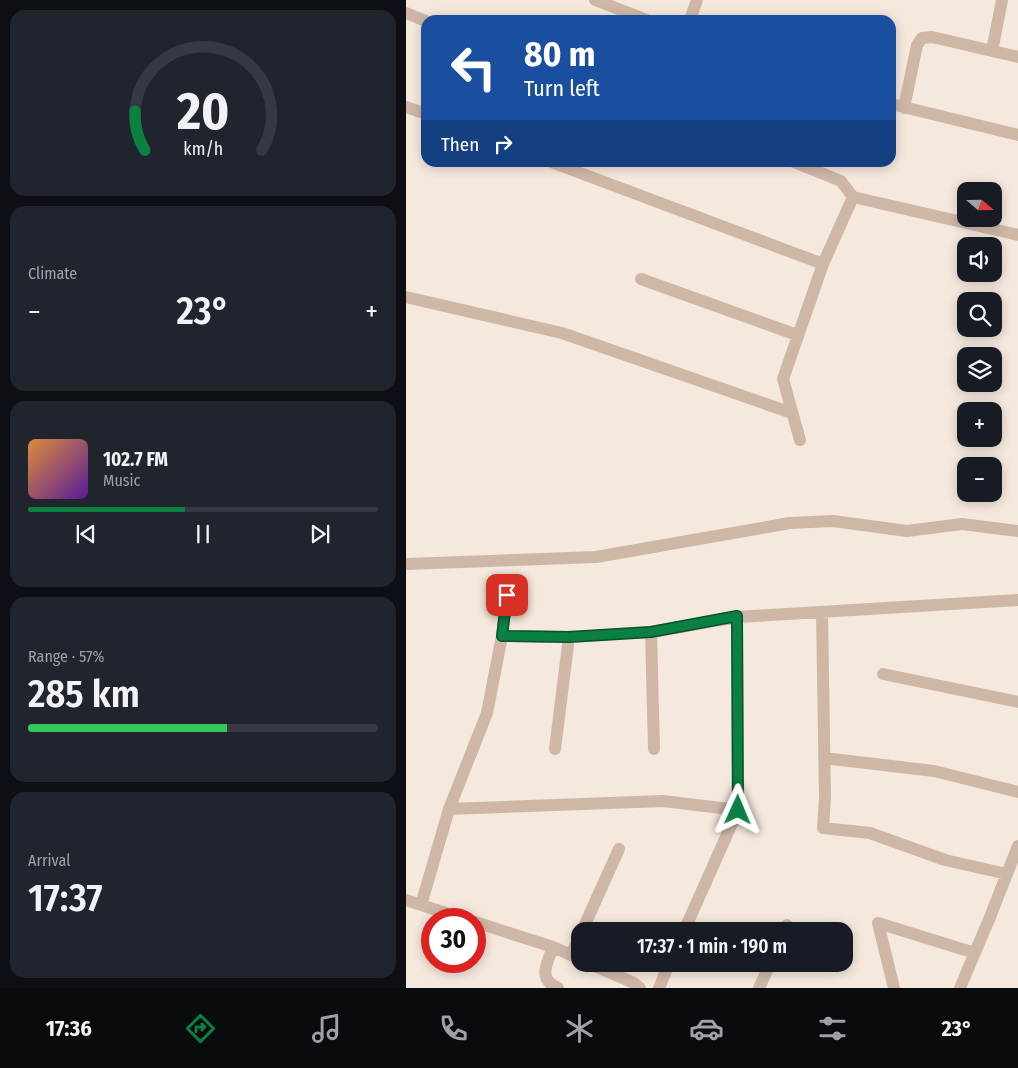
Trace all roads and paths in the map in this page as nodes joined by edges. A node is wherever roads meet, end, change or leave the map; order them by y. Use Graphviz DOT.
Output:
graph roads {
  1 [pos="595,0"];
  2 [pos="697,0"];
  3 [pos="1002,0"];
  4 [pos="406,13"];
  5 [pos="634,15"];
  6 [pos="692,15"];
  7 [pos="421,19"];
  8 [pos="992,51"];
  9 [pos="1018,56"];
  10 [pos="896,106"];
  11 [pos="406,107"];
  12 [pos="904,108"];
  13 [pos="421,112"];
  14 [pos="1018,135"];
  15 [pos="564,167"];
  16 [pos="806,167"];
  17 [pos="853,197"];
  18 [pos="1018,235"];
  19 [pos="822,264"];
  20 [pos="641,279"];
  21 [pos="406,297"];
  22 [pos="798,335"];
  23 [pos="792,413"];
  24 [pos="800,440"];
  25 [pos="1018,531"];
  26 [pos="406,564"];
  27 [pos="507,595"];
  28 [pos="1018,600"];
  29 [pos="822,612"];
  30 [pos="737,616"];
  31 [pos="651,632"];
  32 [pos="502,636"];
  33 [pos="569,637"];
  34 [pos="883,674"];
  35 [pos="1018,702"];
  36 [pos="555,749"];
  37 [pos="654,749"];
  38 [pos="824,758"];
  39 [pos="1018,792"];
  40 [pos="449,809"];
  41 [pos="738,810"];
  42 [pos="1018,846"];
  43 [pos="619,849"];
  44 [pos="1007,874"];
  45 [pos="406,900"];
  46 [pos="420,905"];
  47 [pos="429,908"];
  48 [pos="586,922"];
  49 [pos="688,922"];
  50 [pos="486,926"];
  51 [pos="552,947"];
  52 [pos="975,953"];
  53 [pos="571,955"];
  54 [pos="609,972"];
  55 [pos="666,972"];
  56 [pos="766,972"];
  57 [pos="558,988"];
  58 [pos="640,988"];
  59 [pos="659,988"];
  60 [pos="759,988"];
  61 [pos="894,988"];
  62 [pos="960,988"];
  1 -- 5 [label="street"];
  2 -- 6 [label="street"];
  3 -- 8 [label="street"];
  4 -- 7 [label="street"];
  8 -- 9 [label="street"];
  8 -- 12 [label="street"];
  10 -- 12 [label="street"];
  11 -- 13 [label="street"];
  12 -- 14 [label="street"];
  15 -- 19 [label="street"];
  16 -- 17 [label="street"];
  17 -- 18 [label="street"];
  17 -- 19 [label="street"];
  19 -- 22 [label="street"];
  20 -- 22 [label="street"];
  21 -- 23 [label="street"];
  22 -- 23 [label="street"];
  23 -- 24 [label="street"];
  25 -- 26 [label="street"];
  27 -- 32 [label="street"];
  28 -- 29 [label="street"];
  29 -- 30 [label="street"];
  29 -- 38 [label="street"];
  30 -- 31 [label="street"];
  30 -- 41 [label="street"];
  31 -- 33 [label="street"];
  31 -- 37 [label="street"];
  32 -- 33 [label="street"];
  32 -- 40 [label="street"];
  33 -- 36 [label="street"];
  34 -- 35 [label="street"];
  38 -- 39 [label="street"];
  38 -- 44 [label="street"];
  40 -- 41 [label="street"];
  40 -- 46 [label="street"];
  41 -- 49 [label="street"];
  42 -- 44 [label="street"];
  43 -- 48 [label="street"];
  44 -- 52 [label="street"];
  45 -- 46 [label="street"];
  46 -- 47 [label="street"];
  50 -- 51 [label="street"];
  51 -- 53 [label="street"];
  51 -- 57 [label="street"];
  52 -- 61 [label="street"];
  52 -- 62 [label="street"];
  54 -- 58 [label="street"];
  55 -- 59 [label="street"];
  56 -- 60 [label="street"];
}
